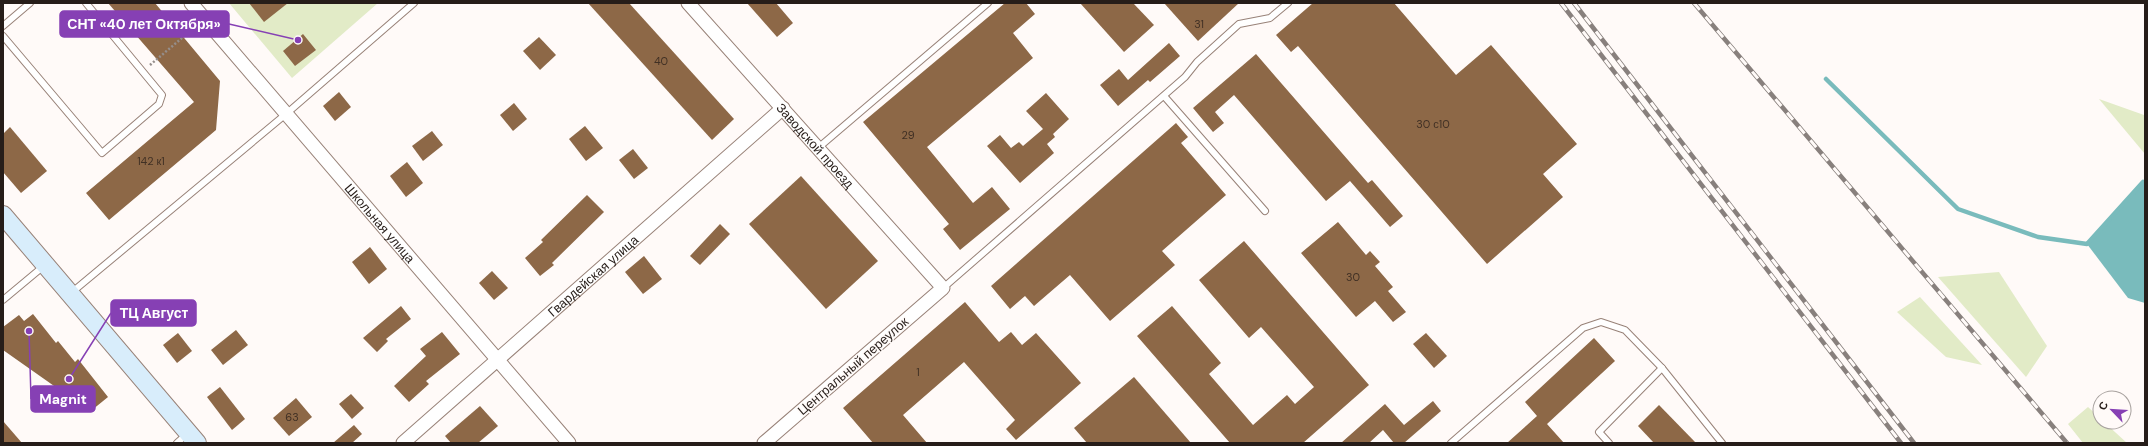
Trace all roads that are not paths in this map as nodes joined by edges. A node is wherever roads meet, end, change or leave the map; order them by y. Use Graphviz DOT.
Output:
graph roads {
  1 [pos="30,3"];
  2 [pos="86,3"];
  3 [pos="190,3"];
  4 [pos="414,3"];
  5 [pos="688,3"];
  6 [pos="988,3"];
  7 [pos="1288,3"];
  8 [pos="3,26"];
  9 [pos="3,36"];
  10 [pos="1164,96"];
  11 [pos="783,108"];
  12 [pos="286,114"];
  13 [pos="818,148"];
  14 [pos="1265,211"];
  15 [pos="3,215"];
  16 [pos="46,264"];
  17 [pos="943,288"];
  18 [pos="71,293"];
  19 [pos="3,300"];
  20 [pos="497,360"];
  21 [pos="1662,368"];
  22 [pos="187,440"];
  23 [pos="403,443"];
  24 [pos="569,443"];
  25 [pos="764,443"];
  26 [pos="1451,443"];
  27 [pos="1609,443"];
  28 [pos="1722,443"];
  1 -- 8 [label="lane"];
  2 -- 9 [label="lane"];
  3 -- 12 [label="street, Школьная улица"];
  4 -- 12 [label="lane"];
  5 -- 11 [label="street, Заводской проезд"];
  6 -- 13 [label="lane"];
  7 -- 10 [label="lane"];
  10 -- 14 [label="lane"];
  10 -- 17 [label="lane"];
  11 -- 13 [label="street, Заводской проезд"];
  11 -- 20 [label="street, Гвардейская улица"];
  12 -- 18 [label="lane"];
  12 -- 20 [label="street, Школьная улица"];
  13 -- 17 [label="street, Заводской проезд"];
  15 -- 16 [label="street"];
  16 -- 18 [label="street"];
  16 -- 19 [label="lane"];
  17 -- 25 [label="street, Центральный переулок"];
  18 -- 22 [label="street"];
  20 -- 23 [label="street, Гвардейская улица"];
  20 -- 24 [label="street, Школьная улица"];
  21 -- 26 [label="lane"];
  21 -- 27 [label="lane"];
  21 -- 28 [label="lane"];
}
